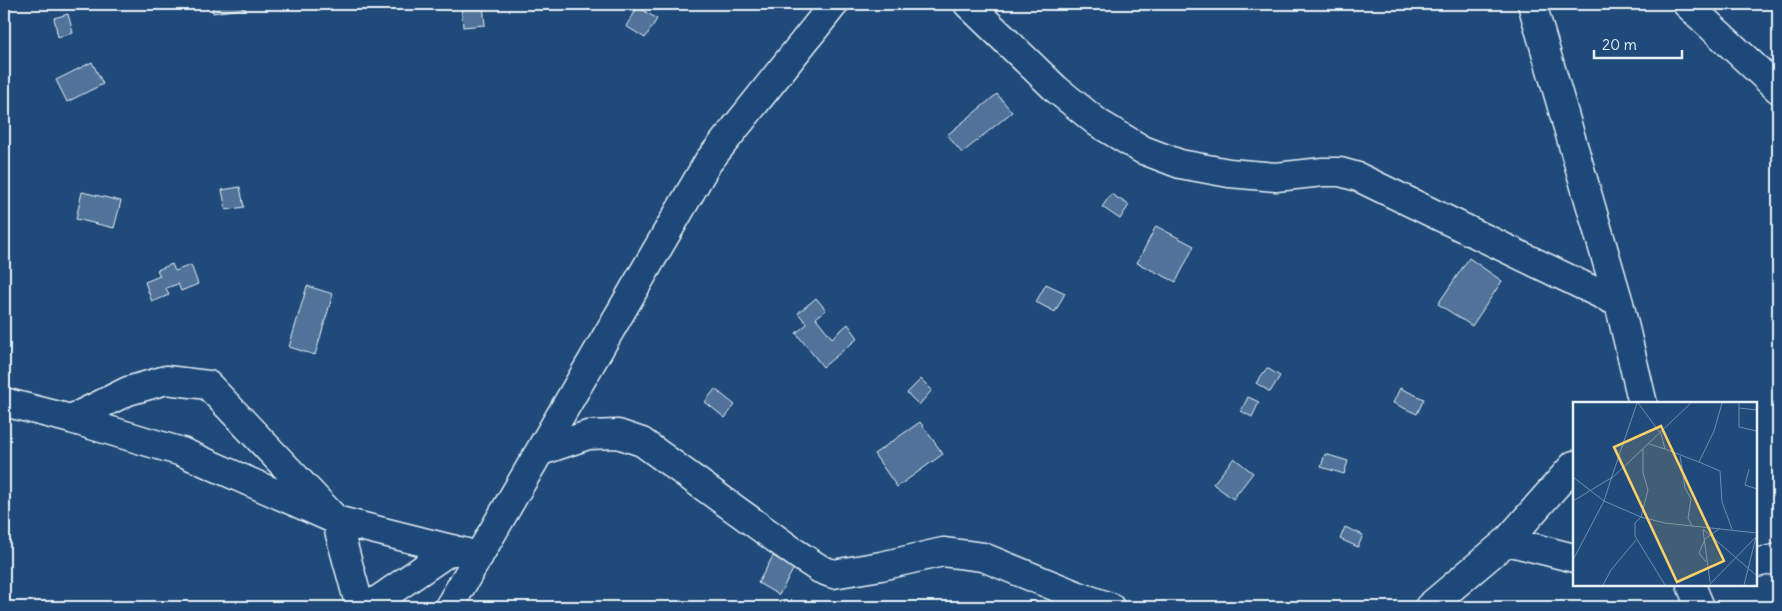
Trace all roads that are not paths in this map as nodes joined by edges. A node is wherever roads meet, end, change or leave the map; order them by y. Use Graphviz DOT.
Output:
graph roads {
  1 [pos="834,4"];
  2 [pos="968,4"];
  3 [pos="1532,4"];
  4 [pos="1687,4"];
  5 [pos="1778,89"];
  6 [pos="1619,303"];
  7 [pos="1637,399"];
  8 [pos="4,402"];
  9 [pos="71,419"];
  10 [pos="541,450"];
  11 [pos="1573,466"];
  12 [pos="336,520"];
  13 [pos="1507,541"];
  14 [pos="452,549"];
  15 [pos="479,556"];
  16 [pos="1573,558"];
  17 [pos="1778,558"];
  18 [pos="1757,563"];
  19 [pos="1692,586"];
  20 [pos="360,607"];
  21 [pos="368,607"];
  22 [pos="449,607"];
  23 [pos="1110,607"];
  24 [pos="1429,607"];
  25 [pos="1700,607"];
  1 -- 10 [label="street"];
  2 -- 6 [label="street"];
  3 -- 6 [label="street"];
  4 -- 5 [label="street"];
  6 -- 7 [label="street"];
  8 -- 9 [label="street"];
  9 -- 12 [label="street"];
  9 -- 12 [label="street"];
  10 -- 15 [label="street"];
  10 -- 23 [label="street"];
  11 -- 13 [label="street"];
  12 -- 14 [label="street"];
  12 -- 20 [label="street"];
  13 -- 16 [label="street"];
  13 -- 24 [label="street"];
  14 -- 15 [label="street"];
  14 -- 21 [label="street"];
  15 -- 22 [label="street"];
  17 -- 18 [label="street"];
  19 -- 25 [label="street"];
}
